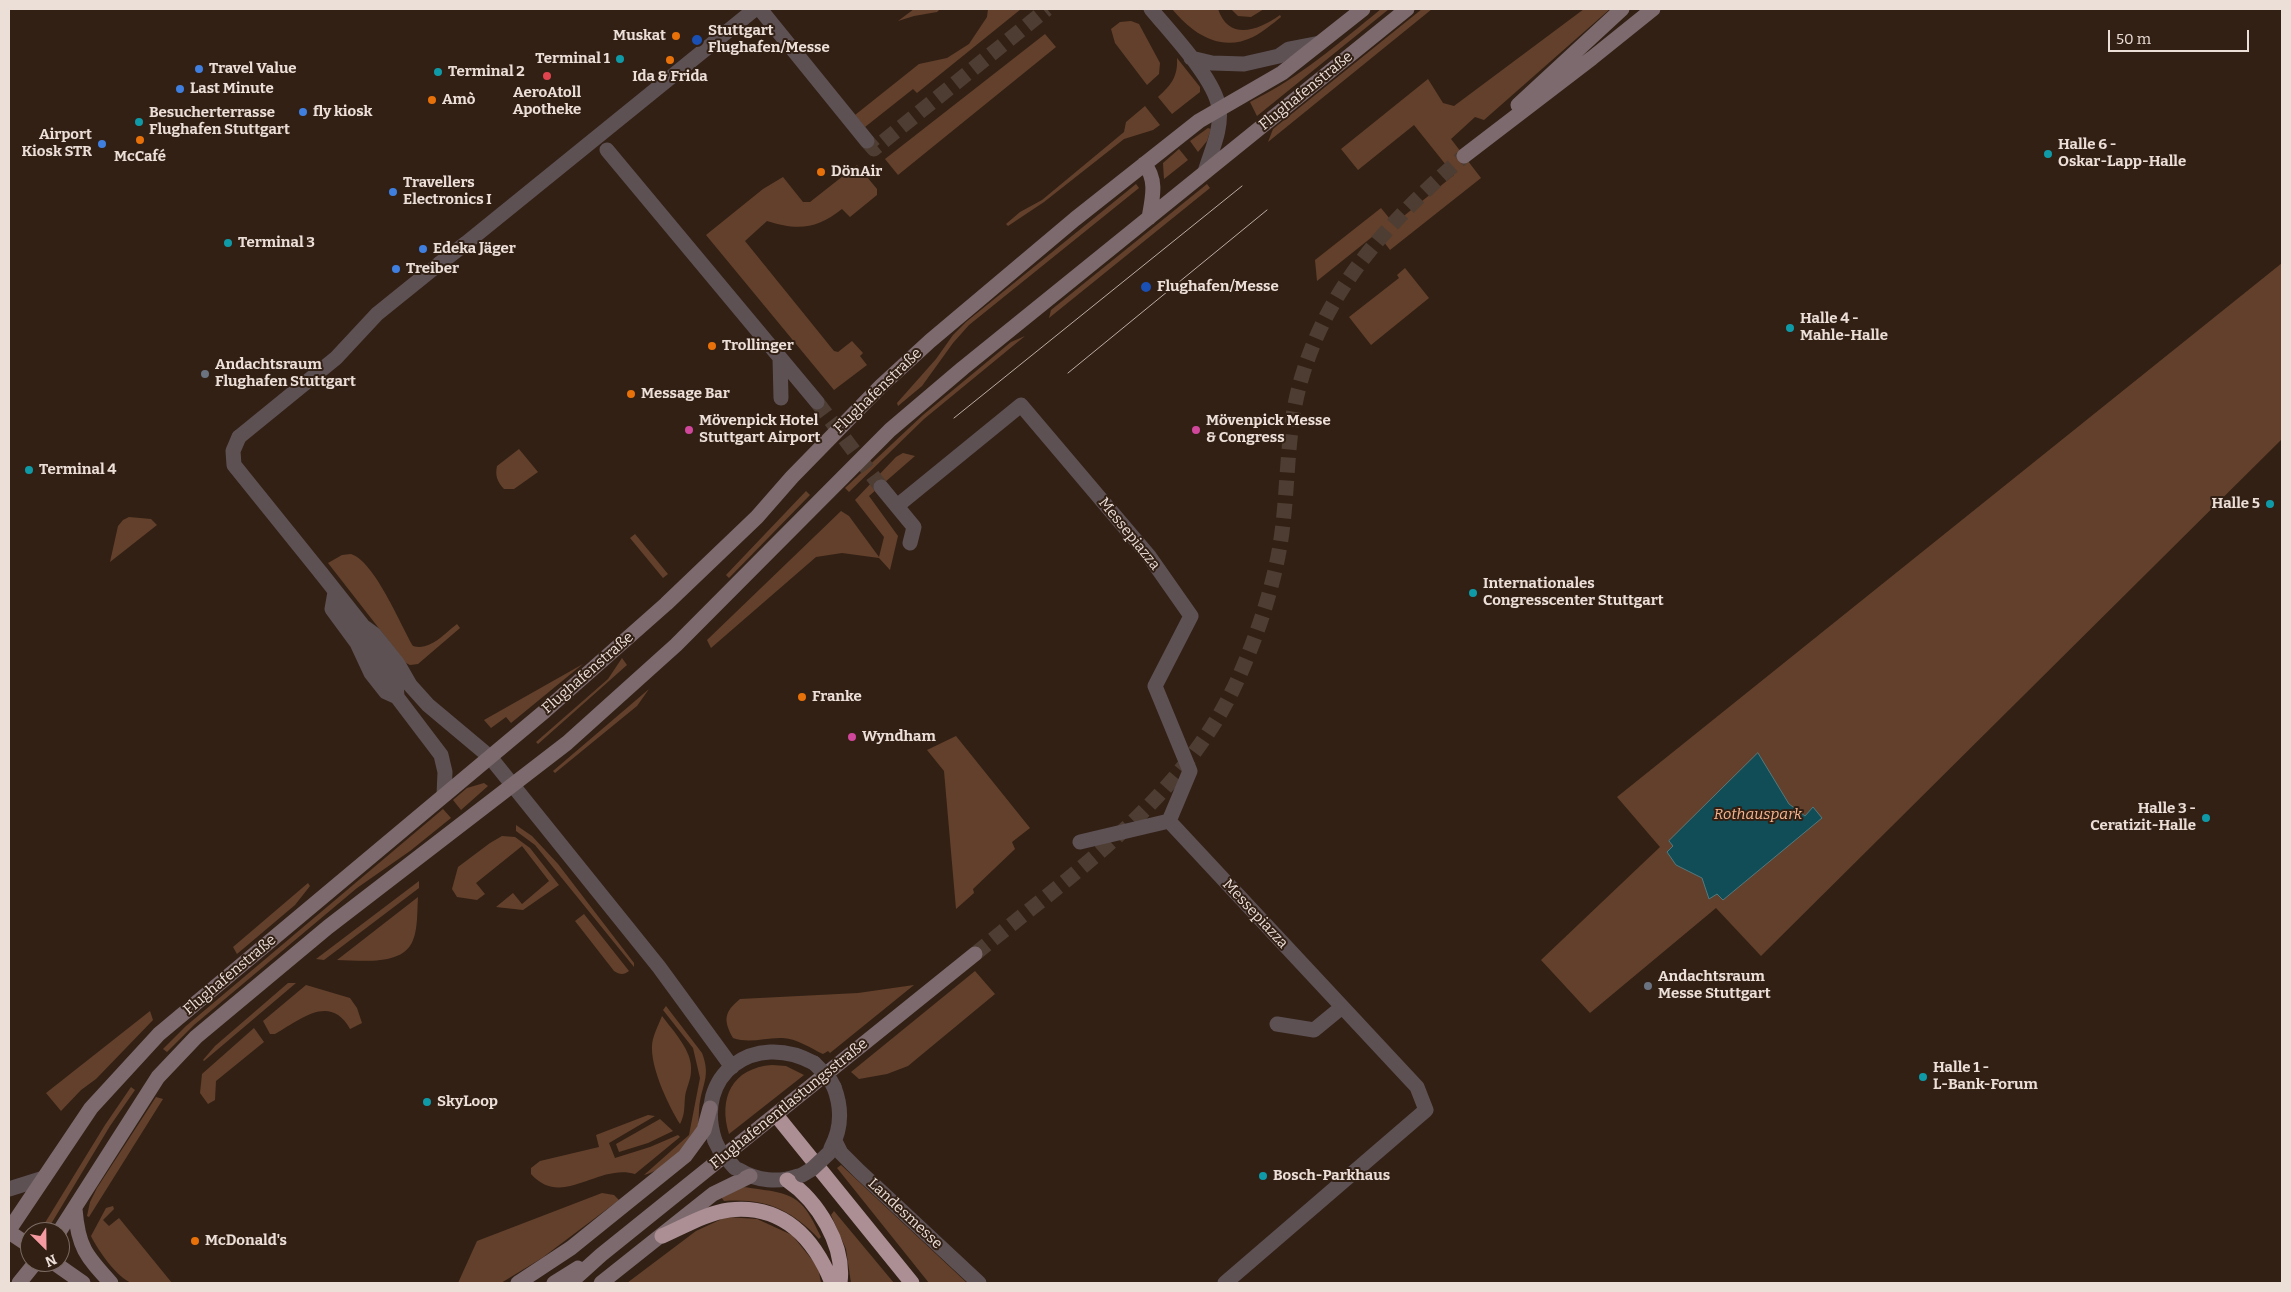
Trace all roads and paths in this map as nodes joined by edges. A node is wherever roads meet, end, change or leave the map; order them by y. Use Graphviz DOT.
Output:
graph roads {
  1 [pos="755,9"];
  2 [pos="760,9"];
  3 [pos="1151,9"];
  4 [pos="1363,9"];
  5 [pos="1407,9"];
  6 [pos="1622,9"];
  7 [pos="1653,9"];
  8 [pos="1320,43"];
  9 [pos="1191,58"];
  10 [pos="1219,108"];
  11 [pos="867,141"];
  12 [pos="607,150"];
  13 [pos="1144,164"];
  14 [pos="1205,172"];
  15 [pos="1149,218"];
  16 [pos="780,358"];
  17 [pos="781,398"];
  18 [pos="817,402"];
  19 [pos="881,487"];
  20 [pos="897,506"];
  21 [pos="910,543"];
  22 [pos="335,592"];
  23 [pos="401,688"];
  24 [pos="490,757"];
  25 [pos="514,785"];
  26 [pos="444,795"];
  27 [pos="1169,821"];
  28 [pos="1080,842"];
  29 [pos="976,954"];
  30 [pos="1342,1007"];
  31 [pos="1277,1024"];
  32 [pos="732,1067"];
  33 [pos="710,1108"];
  34 [pos="776,1116"];
  35 [pos="832,1147"];
  36 [pos="750,1176"];
  37 [pos="44,1178"];
  38 [pos="787,1180"];
  39 [pos="9,1189"];
  40 [pos="75,1209"];
  41 [pos="66,1222"];
  42 [pos="9,1231"];
  43 [pos="662,1236"];
  44 [pos="20,1239"];
  45 [pos="601,1255"];
  46 [pos="28,1272"];
  47 [pos="67,1272"];
  48 [pos="9,1277"];
  49 [pos="19,1283"];
  50 [pos="83,1283"];
  51 [pos="111,1283"];
  52 [pos="518,1283"];
  53 [pos="554,1283"];
  54 [pos="570,1283"];
  55 [pos="601,1283"];
  56 [pos="832,1283"];
  57 [pos="840,1283"];
  58 [pos="912,1283"];
  59 [pos="979,1283"];
  60 [pos="1225,1283"];
  1 -- 22 [label="street, bridge"];
  2 -- 11 [label="street"];
  3 -- 9 [label="street"];
  4 -- 8 [label="main road, Flughafenstraße"];
  5 -- 14 [label="main road, Flughafenstraße"];
  6 -- 7 [label="main road"];
  8 -- 9 [label="street"];
  8 -- 10 [label="main road, Flughafenstraße"];
  9 -- 10 [label="street"];
  10 -- 13 [label="main road, Flughafenstraße"];
  10 -- 14 [label="street"];
  12 -- 16 [label="street"];
  13 -- 15 [label="main road"];
  13 -- 24 [label="main road, Flughafenstraße"];
  14 -- 15 [label="main road, Flughafenstraße"];
  15 -- 25 [label="main road, Flughafenstraße"];
  16 -- 17 [label="street"];
  16 -- 18 [label="street"];
  19 -- 20 [label="street"];
  20 -- 21 [label="street"];
  20 -- 27 [label="street, Messepiazza"];
  22 -- 23 [label="street"];
  22 -- 23 [label="street"];
  23 -- 24 [label="street"];
  23 -- 26 [label="street"];
  24 -- 25 [label="street"];
  24 -- 26 [label="main road, Flughafenstraße"];
  25 -- 32 [label="street"];
  25 -- 40 [label="main road, Flughafenstraße"];
  26 -- 37 [label="main road, Flughafenstraße"];
  27 -- 28 [label="street"];
  27 -- 30 [label="street, Messepiazza"];
  29 -- 34 [label="main road, Flughafenentlastungsstraße"];
  30 -- 31 [label="street"];
  30 -- 60 [label="street, Messepiazza"];
  32 -- 33 [label="street"];
  32 -- 35 [label="street, bridge"];
  33 -- 36 [label="street, bridge"];
  33 -- 52 [label="main road"];
  34 -- 45 [label="main road, Flughafenentlastungsstraße"];
  34 -- 58 [label="highway"];
  35 -- 38 [label="street, bridge"];
  35 -- 59 [label="street, Landesmesse"];
  36 -- 38 [label="street"];
  36 -- 43 [label="main road"];
  37 -- 39 [label="street"];
  37 -- 42 [label="main road, Flughafenstraße"];
  38 -- 57 [label="highway"];
  40 -- 41 [label="main road, Flughafenstraße"];
  40 -- 51 [label="main road"];
  42 -- 44 [label="main road"];
  43 -- 55 [label="main road"];
  43 -- 56 [label="highway"];
  45 -- 53 [label="main road, Flughafenentlastungsstraße"];
  45 -- 54 [label="main road, Flughafenentlastungsstraße"];
  46 -- 49 [label="main road"];
  47 -- 50 [label="main road"];
  48 -- 49 [label="main road"];
}
